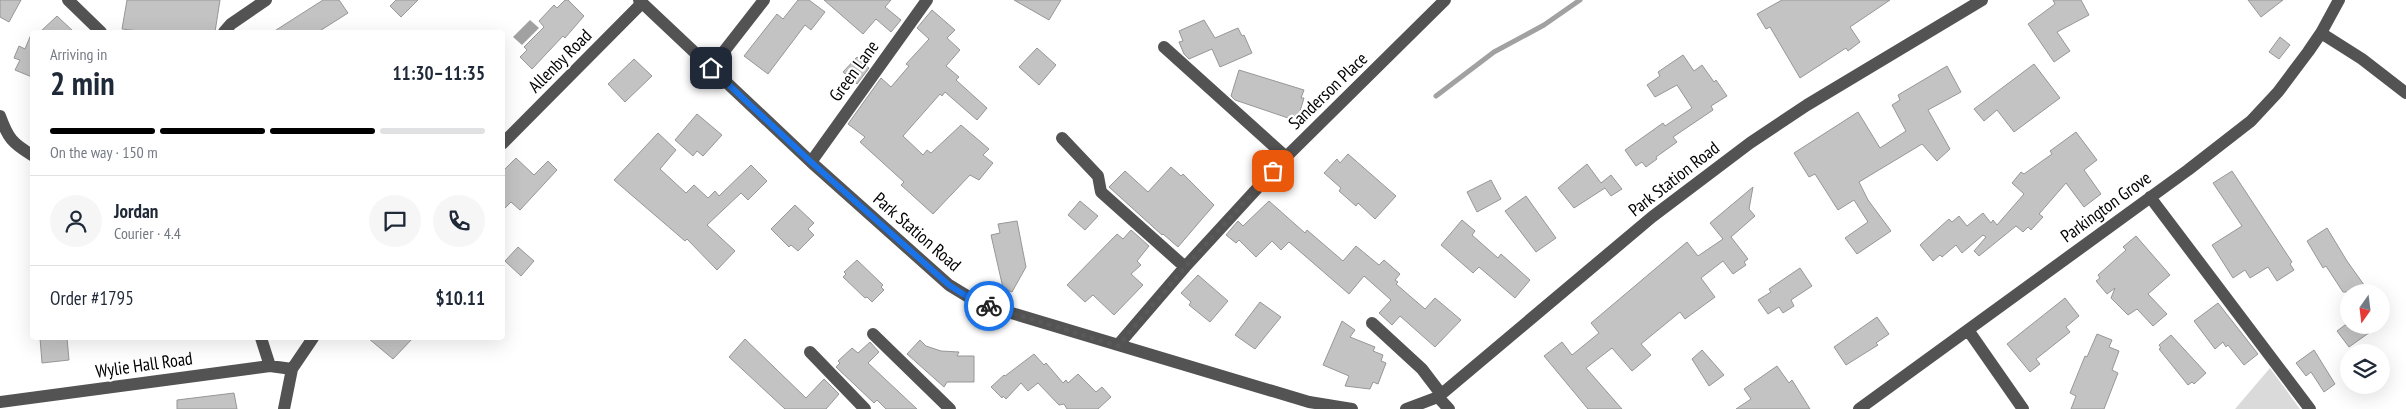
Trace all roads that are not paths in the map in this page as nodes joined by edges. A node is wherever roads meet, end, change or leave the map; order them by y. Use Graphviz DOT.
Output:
graph roads {
  1 [pos="68,0"];
  2 [pos="266,0"];
  3 [pos="764,0"];
  4 [pos="927,0"];
  5 [pos="1445,0"];
  6 [pos="1982,0"];
  7 [pos="2339,0"];
  8 [pos="640,1"];
  9 [pos="98,30"];
  10 [pos="226,30"];
  11 [pos="2321,33"];
  12 [pos="1164,47"];
  13 [pos="711,68"];
  14 [pos="2406,93"];
  15 [pos="0,116"];
  16 [pos="1062,138"];
  17 [pos="505,141"];
  18 [pos="30,154"];
  19 [pos="1286,157"];
  20 [pos="811,162"];
  21 [pos="2150,197"];
  22 [pos="1185,267"];
  23 [pos="1372,323"];
  24 [pos="1968,330"];
  25 [pos="873,334"];
  26 [pos="262,340"];
  27 [pos="312,340"];
  28 [pos="1118,346"];
  29 [pos="810,352"];
  30 [pos="270,366"];
  31 [pos="292,369"];
  32 [pos="1440,395"];
  33 [pos="0,402"];
  34 [pos="1308,405"];
  35 [pos="284,409"];
  36 [pos="866,409"];
  37 [pos="950,409"];
  38 [pos="1352,409"];
  39 [pos="1406,409"];
  40 [pos="1449,409"];
  41 [pos="1859,409"];
  42 [pos="2024,409"];
  43 [pos="2310,409"];
  1 -- 9 [label="street"];
  2 -- 10 [label="street"];
  3 -- 13 [label="street"];
  4 -- 20 [label="street, Green Lane"];
  5 -- 19 [label="street, Sanderson Place"];
  6 -- 32 [label="street, Park Station Road"];
  7 -- 11 [label="street, Parkington Grove"];
  8 -- 13 [label="street, Park Station Road"];
  8 -- 17 [label="street, Allenby Road"];
  11 -- 14 [label="street"];
  11 -- 21 [label="street, Parkington Grove"];
  12 -- 19 [label="street"];
  13 -- 20 [label="street, Park Station Road"];
  15 -- 18 [label="street"];
  16 -- 22 [label="street"];
  19 -- 22 [label="street, Sanderson Place"];
  20 -- 28 [label="street, Park Station Road"];
  21 -- 24 [label="street, Parkington Grove"];
  21 -- 43 [label="street"];
  22 -- 28 [label="street, Sanderson Place"];
  23 -- 32 [label="street"];
  24 -- 41 [label="street, Parkington Grove"];
  24 -- 42 [label="street"];
  25 -- 37 [label="street"];
  26 -- 30 [label="street"];
  27 -- 31 [label="street"];
  28 -- 34 [label="street, Park Station Road"];
  29 -- 36 [label="street"];
  30 -- 31 [label="street, Wylie Hall Road"];
  30 -- 33 [label="street, Wylie Hall Road"];
  31 -- 35 [label="street"];
  32 -- 39 [label="street, Park Station Road"];
  32 -- 40 [label="street"];
  34 -- 38 [label="street, Park Station Road"];
}
